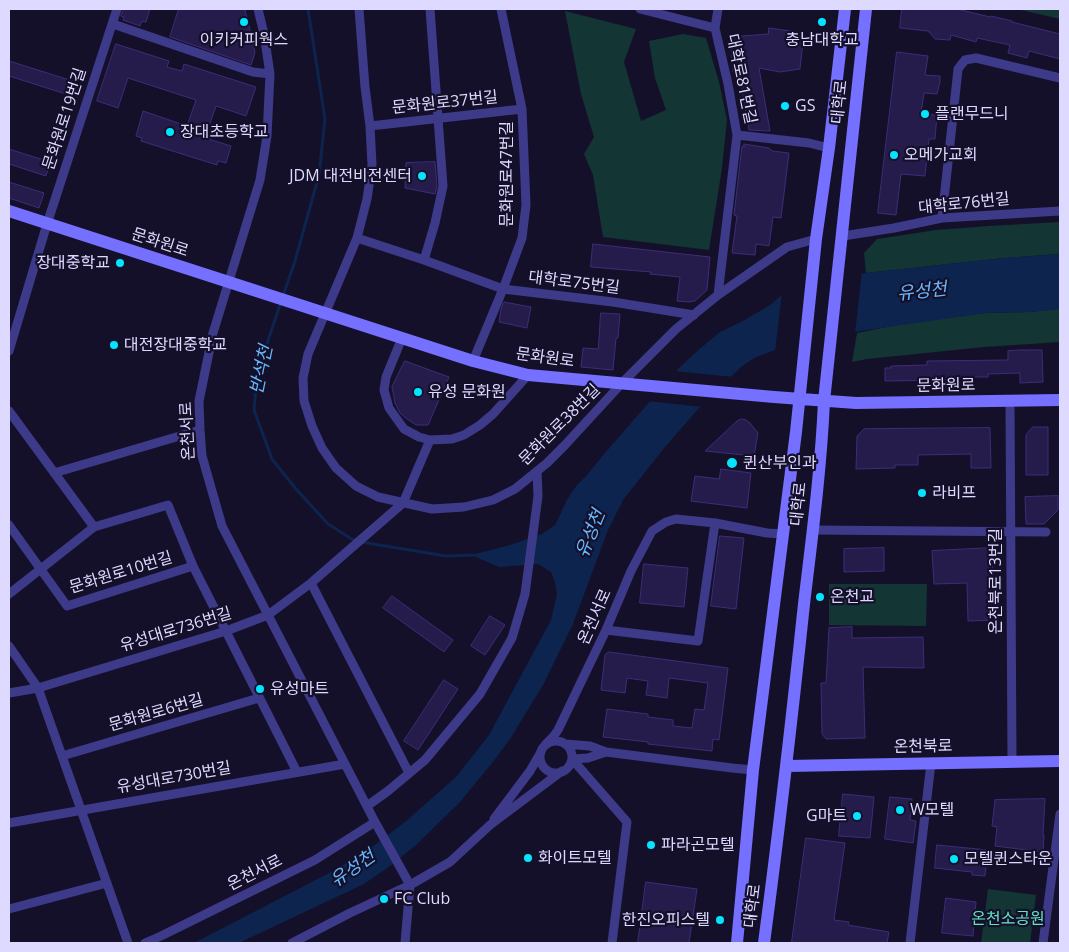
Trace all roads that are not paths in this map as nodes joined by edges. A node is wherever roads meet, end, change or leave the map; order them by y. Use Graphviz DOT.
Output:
graph roads {
  1 [pos="117,9"];
  2 [pos="258,9"];
  3 [pos="359,9"];
  4 [pos="430,9"];
  5 [pos="501,9"];
  6 [pos="640,9"];
  7 [pos="718,9"];
  8 [pos="845,9"];
  9 [pos="866,9"];
  10 [pos="667,12"];
  11 [pos="113,24"];
  12 [pos="715,28"];
  13 [pos="270,74"];
  14 [pos="1060,78"];
  15 [pos="522,109"];
  16 [pos="438,119"];
  17 [pos="370,126"];
  18 [pos="737,135"];
  19 [pos="828,148"];
  20 [pos="9,211"];
  21 [pos="1060,211"];
  22 [pos="942,218"];
  23 [pos="47,224"];
  24 [pos="843,236"];
  25 [pos="358,238"];
  26 [pos="816,239"];
  27 [pos="424,260"];
  28 [pos="228,282"];
  29 [pos="503,289"];
  30 [pos="718,295"];
  31 [pos="326,313"];
  32 [pos="694,315"];
  33 [pos="402,338"];
  34 [pos="9,351"];
  35 [pos="473,361"];
  36 [pos="528,374"];
  37 [pos="622,383"];
  38 [pos="800,399"];
  39 [pos="1060,400"];
  40 [pos="824,401"];
  41 [pos="1010,401"];
  42 [pos="9,411"];
  43 [pos="200,430"];
  44 [pos="430,440"];
  45 [pos="537,472"];
  46 [pos="54,473"];
  47 [pos="404,503"];
  48 [pos="666,522"];
  49 [pos="715,523"];
  50 [pos="9,525"];
  51 [pos="94,528"];
  52 [pos="813,530"];
  53 [pos="1010,532"];
  54 [pos="1046,532"];
  55 [pos="783,534"];
  56 [pos="193,566"];
  57 [pos="41,569"];
  58 [pos="311,583"];
  59 [pos="9,594"];
  60 [pos="268,615"];
  61 [pos="606,630"];
  62 [pos="226,631"];
  63 [pos="9,646"];
  64 [pos="38,688"];
  65 [pos="9,693"];
  66 [pos="259,698"];
  67 [pos="558,730"];
  68 [pos="564,743"];
  69 [pos="546,744"];
  70 [pos="541,752"];
  71 [pos="606,752"];
  72 [pos="62,756"];
  73 [pos="572,759"];
  74 [pos="1012,761"];
  75 [pos="1060,761"];
  76 [pos="931,763"];
  77 [pos="345,764"];
  78 [pos="787,766"];
  79 [pos="753,770"];
  80 [pos="562,771"];
  81 [pos="297,772"];
  82 [pos="410,773"];
  83 [pos="367,806"];
  84 [pos="81,810"];
  85 [pos="1060,814"];
  86 [pos="375,822"];
  87 [pos="9,823"];
  88 [pos="490,825"];
  89 [pos="107,883"];
  90 [pos="410,885"];
  91 [pos="9,909"];
  92 [pos="128,943"];
  93 [pos="144,943"];
  94 [pos="292,943"];
  95 [pos="405,943"];
  96 [pos="612,943"];
  97 [pos="737,943"];
  98 [pos="764,943"];
  99 [pos="910,943"];
  100 [pos="1043,943"];
  1 -- 11 [label="street, 문화원로19번길"];
  2 -- 13 [label="street, 온천서로"];
  3 -- 17 [label="street, 문화원로37번길"];
  4 -- 16 [label="street"];
  5 -- 15 [label="street, 문화원로47번길"];
  6 -- 10 [label="street, 대학로81번길"];
  7 -- 12 [label="street, 대학로81번길"];
  8 -- 19 [label="street, 대학로"];
  9 -- 24 [label="street, 대학로"];
  10 -- 12 [label="street, 대학로81번길"];
  11 -- 13 [label="street"];
  11 -- 23 [label="street, 문화원로19번길"];
  12 -- 18 [label="street, 대학로81번길"];
  13 -- 28 [label="street, 온천서로"];
  14 -- 22 [label="street"];
  15 -- 16 [label="street, 문화원로37번길"];
  15 -- 29 [label="street, 문화원로47번길"];
  16 -- 17 [label="street, 문화원로37번길"];
  16 -- 27 [label="street"];
  17 -- 25 [label="street, 문화원로37번길"];
  18 -- 19 [label="street, 대학로81번길"];
  18 -- 30 [label="street"];
  19 -- 26 [label="street, 대학로"];
  20 -- 23 [label="street, 문화원로"];
  21 -- 22 [label="street, 대학로76번길"];
  22 -- 24 [label="street, 대학로76번길"];
  23 -- 28 [label="street, 문화원로"];
  23 -- 34 [label="street"];
  24 -- 40 [label="street, 대학로"];
  25 -- 27 [label="street, 대학로75번길"];
  25 -- 31 [label="street, 문화원로37번길"];
  26 -- 30 [label="street"];
  26 -- 38 [label="street, 대학로"];
  27 -- 29 [label="street, 대학로75번길"];
  28 -- 31 [label="street, 문화원로"];
  28 -- 43 [label="street, 온천서로"];
  29 -- 32 [label="street, 대학로75번길"];
  29 -- 35 [label="street, 문화원로47번길"];
  30 -- 32 [label="street"];
  31 -- 33 [label="street, 문화원로"];
  31 -- 47 [label="street, 문화원로38번길"];
  32 -- 37 [label="street, 문화원로38번길"];
  33 -- 35 [label="street, 문화원로"];
  33 -- 44 [label="street"];
  35 -- 36 [label="street, 문화원로"];
  36 -- 37 [label="street, 문화원로"];
  36 -- 44 [label="street"];
  37 -- 38 [label="street, 문화원로"];
  37 -- 45 [label="street, 문화원로38번길"];
  38 -- 40 [label="street, 문화원로"];
  38 -- 55 [label="street, 대학로"];
  39 -- 41 [label="street, 문화원로"];
  40 -- 41 [label="street, 문화원로"];
  40 -- 52 [label="street, 대학로"];
  41 -- 53 [label="street, 온천북로13번길"];
  42 -- 46 [label="street"];
  43 -- 46 [label="street"];
  43 -- 60 [label="street, 온천서로"];
  44 -- 47 [label="street"];
  45 -- 47 [label="street, 문화원로38번길"];
  45 -- 82 [label="street"];
  46 -- 51 [label="street"];
  47 -- 58 [label="street, 유성대로736번길"];
  48 -- 49 [label="street, 대학로"];
  48 -- 61 [label="street, 온천서로"];
  49 -- 55 [label="street, 대학로"];
  49 -- 61 [label="street"];
  50 -- 57 [label="street, 문화원로10번길"];
  51 -- 56 [label="street"];
  51 -- 57 [label="street"];
  52 -- 53 [label="street"];
  52 -- 78 [label="street, 대학로"];
  53 -- 54 [label="street"];
  53 -- 74 [label="street, 온천북로13번길"];
  55 -- 79 [label="street, 대학로"];
  56 -- 57 [label="street, 문화원로10번길"];
  56 -- 62 [label="street"];
  57 -- 59 [label="street"];
  58 -- 60 [label="street, 유성대로736번길"];
  58 -- 82 [label="street"];
  60 -- 62 [label="street, 유성대로736번길"];
  60 -- 77 [label="street, 온천서로"];
  61 -- 67 [label="street, 온천서로"];
  62 -- 64 [label="street, 유성대로736번길"];
  62 -- 66 [label="street"];
  63 -- 64 [label="street"];
  64 -- 65 [label="street, 유성대로736번길"];
  64 -- 72 [label="street"];
  66 -- 72 [label="street, 문화원로6번길"];
  66 -- 81 [label="street"];
  67 -- 68 [label="street"];
  67 -- 69 [label="street, 온천서로"];
  68 -- 69 [label="street"];
  68 -- 71 [label="street"];
  68 -- 73 [label="street"];
  69 -- 70 [label="street"];
  70 -- 80 [label="street"];
  70 -- 88 [label="street"];
  71 -- 73 [label="street"];
  71 -- 79 [label="street"];
  72 -- 84 [label="street"];
  73 -- 80 [label="street"];
  73 -- 96 [label="street"];
  74 -- 75 [label="street, 온천북로"];
  74 -- 76 [label="street, 온천북로"];
  76 -- 78 [label="street, 온천북로"];
  76 -- 99 [label="street"];
  77 -- 81 [label="street, 유성대로730번길"];
  77 -- 83 [label="street, 온천서로"];
  78 -- 98 [label="street, 대학로"];
  79 -- 97 [label="street, 대학로"];
  80 -- 88 [label="street"];
  81 -- 84 [label="street, 유성대로730번길"];
  82 -- 83 [label="street"];
  83 -- 86 [label="street, 온천서로"];
  84 -- 87 [label="street, 유성대로730번길"];
  84 -- 89 [label="street"];
  85 -- 100 [label="street"];
  86 -- 90 [label="street, 온천서로"];
  86 -- 93 [label="street, 온천서로"];
  88 -- 90 [label="street"];
  89 -- 91 [label="street"];
  89 -- 92 [label="street"];
  90 -- 94 [label="street"];
  90 -- 95 [label="street"];
}
